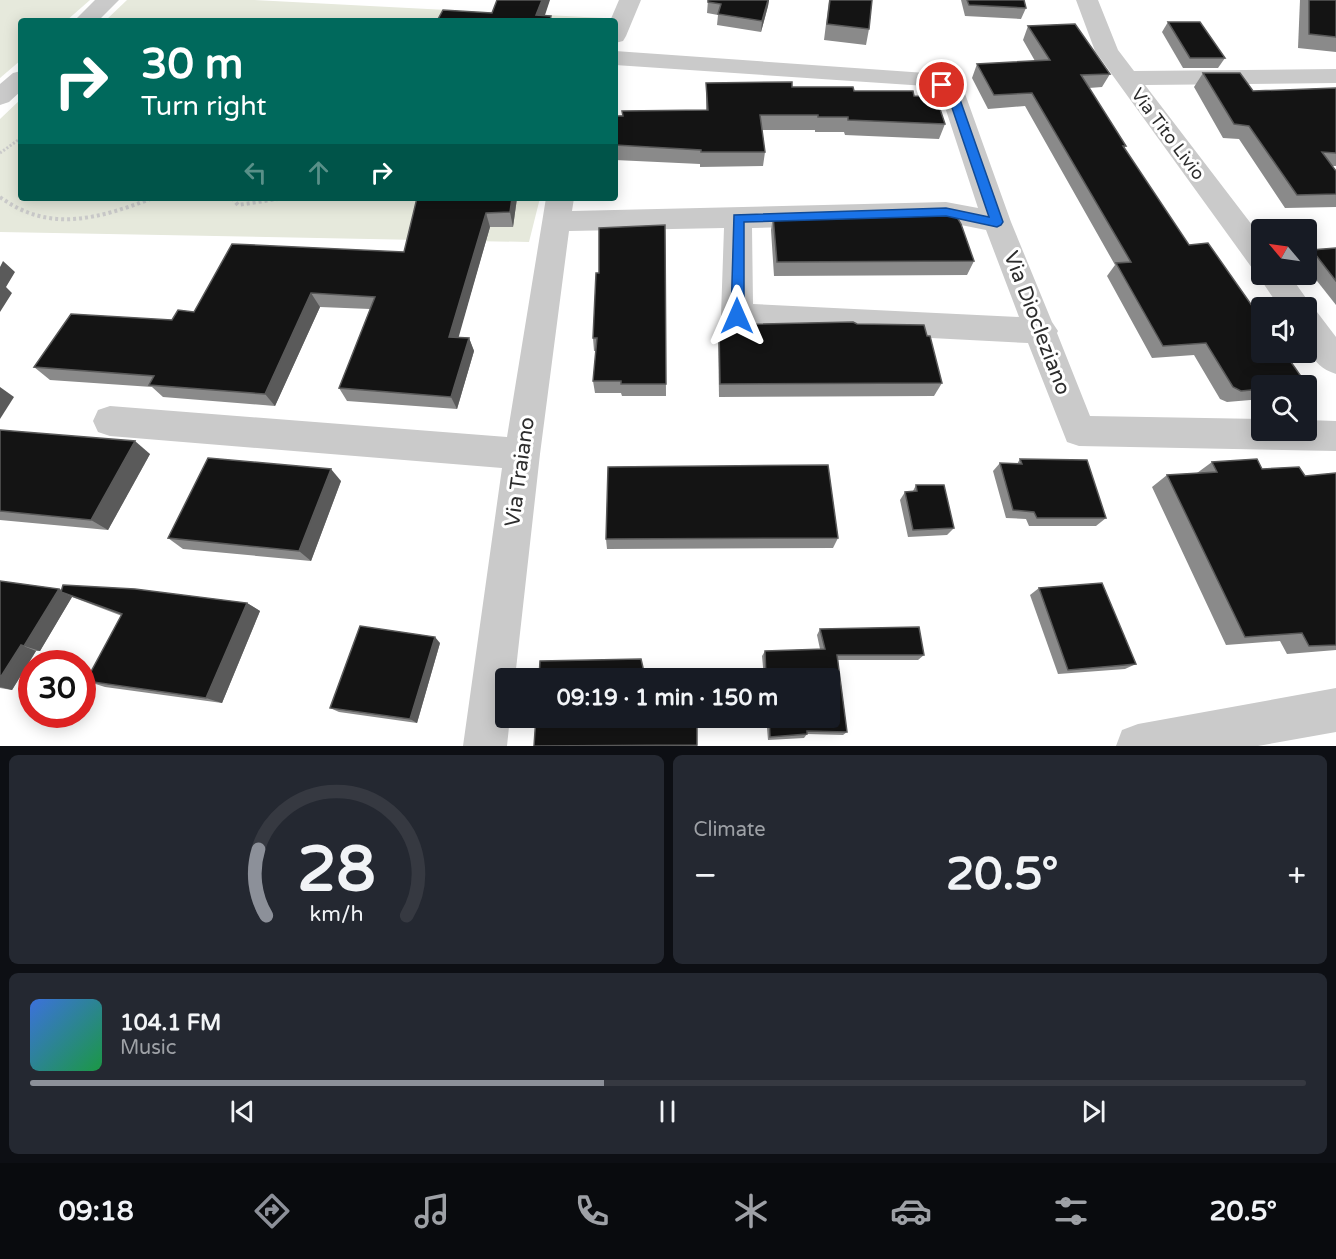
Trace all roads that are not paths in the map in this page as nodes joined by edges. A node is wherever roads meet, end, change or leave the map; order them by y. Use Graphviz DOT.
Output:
graph roads {
  1 [pos="108,0"];
  2 [pos="630,0"];
  3 [pos="1087,0"];
  4 [pos="88,18"];
  5 [pos="618,29"];
  6 [pos="618,58"];
  7 [pos="1336,76"];
  8 [pos="1126,78"];
  9 [pos="18,81"];
  10 [pos="0,97"];
  11 [pos="558,209"];
  12 [pos="738,218"];
  13 [pos="997,222"];
  14 [pos="1251,245"];
  15 [pos="1042,331"];
  16 [pos="1317,336"];
  17 [pos="1336,361"];
  18 [pos="110,421"];
  19 [pos="1336,436"];
  20 [pos="522,454"];
  21 [pos="1336,710"];
  22 [pos="485,746"];
  23 [pos="1138,746"];
  1 -- 4 [label="street"];
  2 -- 5 [label="street"];
  3 -- 8 [label="street, Via Tito Livio"];
  6 -- 13 [label="street, Via Diocleziano"];
  7 -- 8 [label="street"];
  8 -- 14 [label="street, Via Tito Livio"];
  9 -- 10 [label="street"];
  11 -- 12 [label="street"];
  11 -- 20 [label="street, Via Traiano"];
  12 -- 13 [label="street"];
  12 -- 15 [label="street"];
  13 -- 15 [label="street, Via Diocleziano"];
  15 -- 19 [label="street, Via Diocleziano"];
  16 -- 17 [label="street"];
  18 -- 20 [label="street"];
  20 -- 22 [label="street, Via Traiano"];
  21 -- 23 [label="street"];
}
